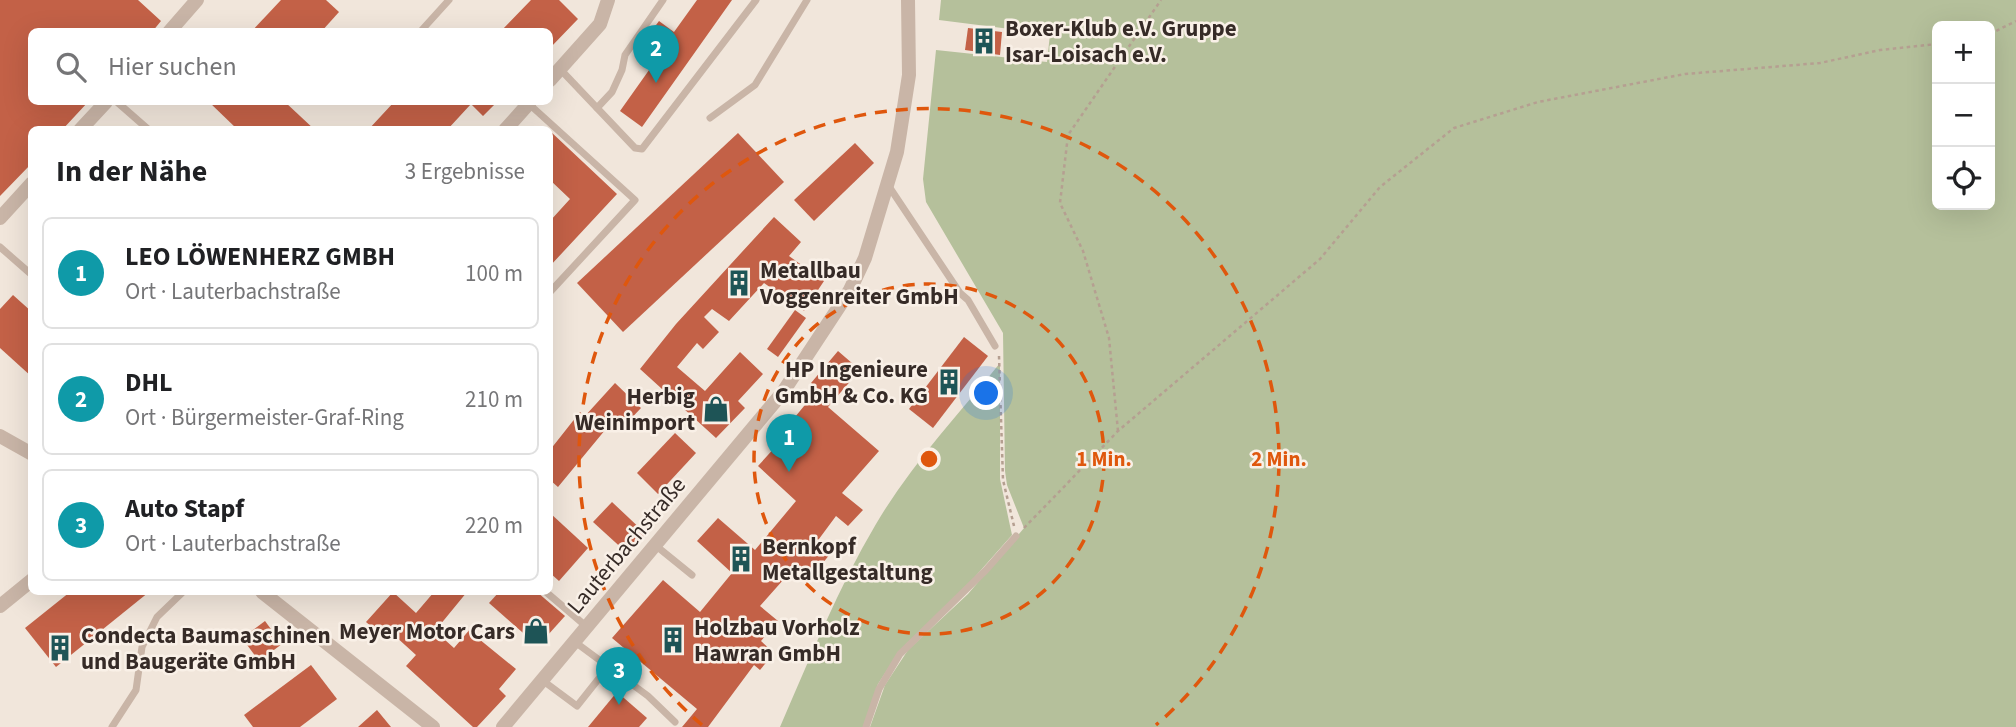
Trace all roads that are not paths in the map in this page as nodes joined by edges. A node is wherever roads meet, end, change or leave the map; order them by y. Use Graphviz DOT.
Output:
graph roads {
  1 [pos="197,0"];
  2 [pos="449,0"];
  3 [pos="608,0"];
  4 [pos="663,0"];
  5 [pos="757,0"];
  6 [pos="807,0"];
  7 [pos="908,0"];
  8 [pos="172,28"];
  9 [pos="423,28"];
  10 [pos="554,74"];
  11 [pos="103,105"];
  12 [pos="120,105"];
  13 [pos="527,105"];
  14 [pos="531,105"];
  15 [pos="597,108"];
  16 [pos="710,118"];
  17 [pos="84,126"];
  18 [pos="144,126"];
  19 [pos="509,126"];
  20 [pos="888,184"];
  21 [pos="28,187"];
  22 [pos="0,218"];
  23 [pos="0,247"];
  24 [pos="28,272"];
  25 [pos="553,289"];
  26 [pos="995,346"];
  27 [pos="0,436"];
  28 [pos="28,452"];
  29 [pos="1016,536"];
  30 [pos="655,545"];
  31 [pos="692,575"];
  32 [pos="28,583"];
  33 [pos="180,595"];
  34 [pos="267,595"];
  35 [pos="550,595"];
  36 [pos="0,606"];
  37 [pos="587,626"];
  38 [pos="575,641"];
  39 [pos="608,667"];
  40 [pos="542,680"];
  41 [pos="675,722"];
  42 [pos="113,727"];
  43 [pos="433,727"];
  44 [pos="503,727"];
  45 [pos="866,727"];
  1 -- 8 [label="street"];
  2 -- 9 [label="lane"];
  3 -- 10 [label="street"];
  4 -- 15 [label="lane"];
  5 -- 15 [label="lane"];
  6 -- 16 [label="lane"];
  7 -- 20 [label="street, Lauterbachstraße"];
  10 -- 15 [label="lane"];
  11 -- 17 [label="street"];
  12 -- 18 [label="lane"];
  13 -- 19 [label="street"];
  14 -- 25 [label="lane"];
  20 -- 26 [label="lane"];
  20 -- 30 [label="street, Lauterbachstraße"];
  21 -- 22 [label="street"];
  23 -- 24 [label="lane"];
  27 -- 28 [label="street"];
  29 -- 45 [label="lane"];
  30 -- 31 [label="lane"];
  30 -- 37 [label="street, Lauterbachstraße"];
  32 -- 36 [label="street"];
  33 -- 42 [label="lane"];
  34 -- 43 [label="street"];
  35 -- 37 [label="lane"];
  37 -- 38 [label="street, Lauterbachstraße"];
  38 -- 39 [label="lane"];
  38 -- 40 [label="street, Lauterbachstraße"];
  39 -- 40 [label="lane"];
  39 -- 41 [label="lane"];
  40 -- 44 [label="street, Lauterbachstraße"];
}
